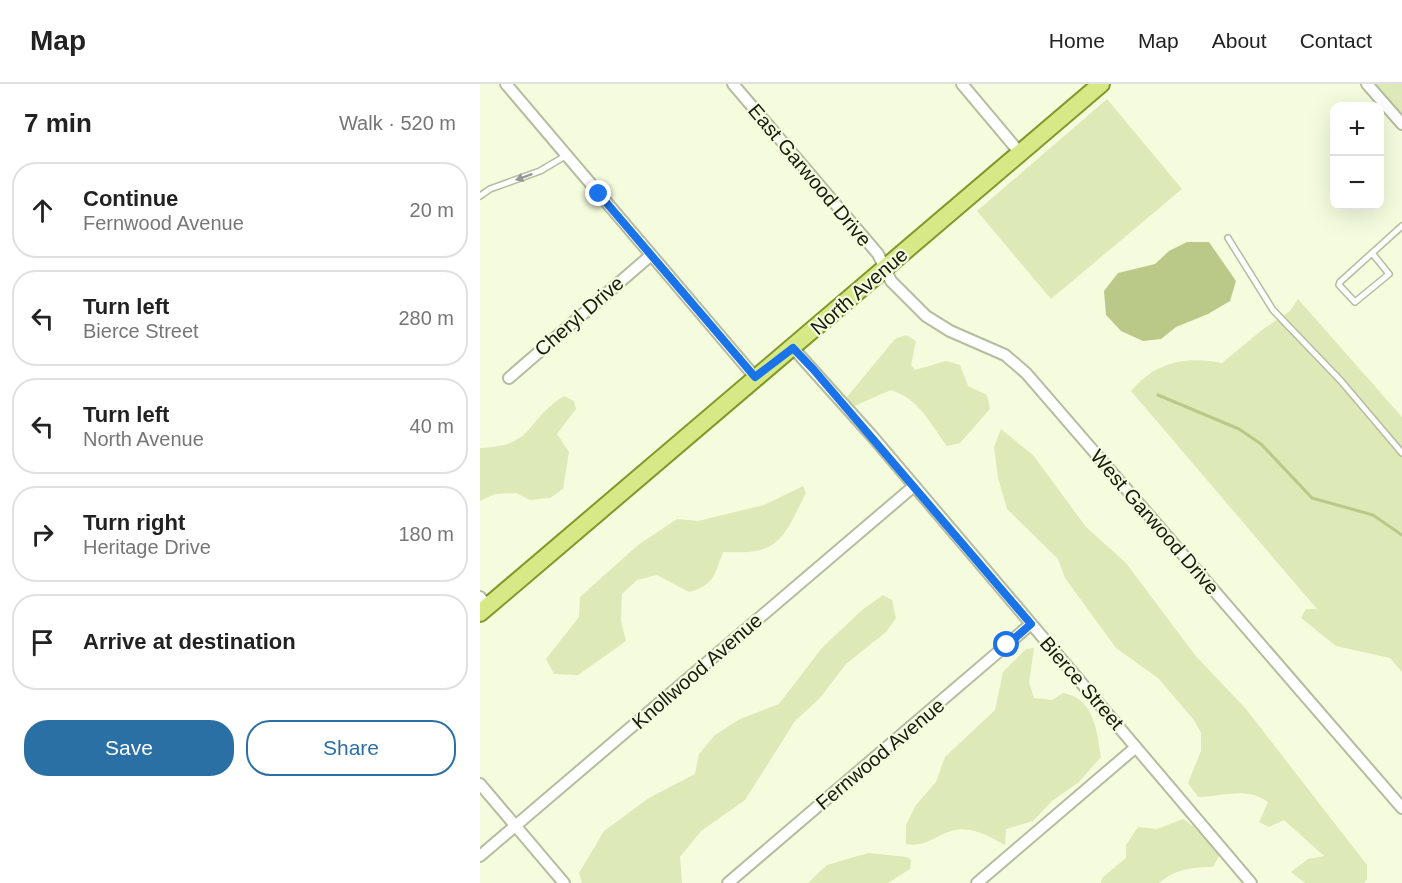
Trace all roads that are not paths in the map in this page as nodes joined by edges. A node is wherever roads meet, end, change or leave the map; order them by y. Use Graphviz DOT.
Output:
graph roads {
  1 [pos="506,84"];
  2 [pos="733,84"];
  3 [pos="962,84"];
  4 [pos="1101,84"];
  5 [pos="1367,84"];
  6 [pos="1402,124"];
  7 [pos="1020,153"];
  8 [pos="567,155"];
  9 [pos="480,196"];
  10 [pos="1402,226"];
  11 [pos="1228,238"];
  12 [pos="1372,253"];
  13 [pos="650,256"];
  14 [pos="885,267"];
  15 [pos="793,348"];
  16 [pos="755,377"];
  17 [pos="509,378"];
  18 [pos="1402,453"];
  19 [pos="914,486"];
  20 [pos="483,605"];
  21 [pos="1031,624"];
  22 [pos="1136,747"];
  23 [pos="480,784"];
  24 [pos="1402,808"];
  25 [pos="516,826"];
  26 [pos="480,856"];
  27 [pos="564,883"];
  28 [pos="729,883"];
  29 [pos="977,883"];
  30 [pos="1251,883"];
  1 -- 8 [label="street"];
  2 -- 14 [label="street, East Garwood Drive"];
  3 -- 7 [label="street"];
  4 -- 7 [label="main road, North Avenue"];
  5 -- 6 [label="street"];
  7 -- 14 [label="main road, North Avenue"];
  8 -- 9 [label="lane, one-way"];
  8 -- 13 [label="street"];
  10 -- 12 [label="lane"];
  11 -- 18 [label="lane"];
  12 -- 12 [label="lane"];
  13 -- 16 [label="street"];
  13 -- 17 [label="street, Cheryl Drive"];
  14 -- 15 [label="main road, North Avenue"];
  14 -- 24 [label="street, West Garwood Drive"];
  15 -- 16 [label="main road, North Avenue"];
  15 -- 19 [label="street, Bierce Street"];
  16 -- 20 [label="main road, North Avenue"];
  19 -- 21 [label="street, Bierce Street"];
  19 -- 25 [label="street, Knollwood Avenue"];
  21 -- 22 [label="street, Bierce Street"];
  21 -- 28 [label="street, Fernwood Avenue"];
  22 -- 29 [label="street"];
  22 -- 30 [label="street, Bierce Street"];
  23 -- 25 [label="street"];
  25 -- 26 [label="street, Knollwood Avenue"];
  25 -- 27 [label="street"];
}
